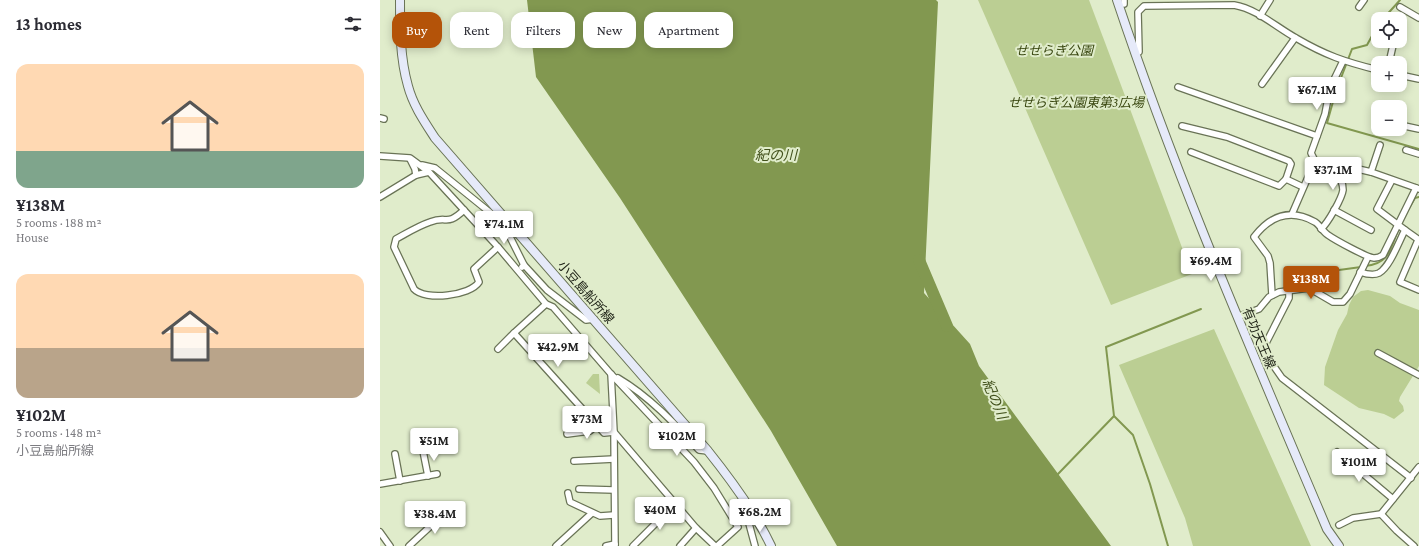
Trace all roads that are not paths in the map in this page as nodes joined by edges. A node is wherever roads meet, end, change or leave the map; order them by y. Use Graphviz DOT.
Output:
graph roads {
  1 [pos="400,0"];
  2 [pos="1270,0"];
  3 [pos="1364,0"];
  4 [pos="1122,1"];
  5 [pos="1359,7"];
  6 [pos="1400,7"];
  7 [pos="1260,16"];
  8 [pos="1419,18"];
  9 [pos="1296,38"];
  10 [pos="1135,54"];
  11 [pos="1346,62"];
  12 [pos="1371,68"];
  13 [pos="1407,76"];
  14 [pos="1419,79"];
  15 [pos="1262,84"];
  16 [pos="1178,87"];
  17 [pos="1182,126"];
  18 [pos="1407,126"];
  19 [pos="1419,129"];
  20 [pos="1317,136"];
  21 [pos="1380,145"];
  22 [pos="1406,150"];
  23 [pos="1191,152"];
  24 [pos="1419,154"];
  25 [pos="380,156"];
  26 [pos="410,158"];
  27 [pos="1315,161"];
  28 [pos="422,165"];
  29 [pos="1358,169"];
  30 [pos="429,172"];
  31 [pos="1371,172"];
  32 [pos="416,175"];
  33 [pos="1286,179"];
  34 [pos="1392,180"];
  35 [pos="1303,187"];
  36 [pos="1417,189"];
  37 [pos="380,197"];
  38 [pos="464,210"];
  39 [pos="1334,210"];
  40 [pos="1292,214"];
  41 [pos="505,222"];
  42 [pos="1401,227"];
  43 [pos="1321,229"];
  44 [pos="1371,230"];
  45 [pos="1419,240"];
  46 [pos="498,247"];
  47 [pos="1367,259"];
  48 [pos="524,265"];
  49 [pos="518,270"];
  50 [pos="1361,272"];
  51 [pos="1289,290"];
  52 [pos="1419,290"];
  53 [pos="1272,296"];
  54 [pos="546,304"];
  55 [pos="1237,317"];
  56 [pos="594,319"];
  57 [pos="514,333"];
  58 [pos="498,349"];
  59 [pos="1378,353"];
  60 [pos="611,374"];
  61 [pos="1419,375"];
  62 [pos="597,425"];
  63 [pos="614,432"];
  64 [pos="567,434"];
  65 [pos="423,451"];
  66 [pos="708,451"];
  67 [pos="1337,452"];
  68 [pos="395,454"];
  69 [pos="614,459"];
  70 [pos="574,461"];
  71 [pos="1419,467"];
  72 [pos="437,474"];
  73 [pos="428,476"];
  74 [pos="1411,478"];
  75 [pos="400,481"];
  76 [pos="380,484"];
  77 [pos="579,489"];
  78 [pos="614,490"];
  79 [pos="568,493"];
  80 [pos="1393,500"];
  81 [pos="676,503"];
  82 [pos="448,510"];
  83 [pos="592,513"];
  84 [pos="753,514"];
  85 [pos="1381,514"];
  86 [pos="614,515"];
  87 [pos="1339,526"];
  88 [pos="696,528"];
  89 [pos="380,532"];
  90 [pos="615,545"];
  91 [pos="390,546"];
  92 [pos="409,546"];
  93 [pos="556,546"];
  94 [pos="606,546"];
  95 [pos="633,546"];
  96 [pos="680,546"];
  97 [pos="716,546"];
  98 [pos="755,546"];
  99 [pos="771,546"];
  100 [pos="1339,546"];
  101 [pos="1414,546"];
  1 -- 41 [label="main road, 小豆島船所線"];
  2 -- 7 [label="street"];
  3 -- 5 [label="street"];
  4 -- 10 [label="main road, 有功天王線"];
  6 -- 8 [label="street"];
  7 -- 9 [label="street"];
  7 -- 10 [label="street"];
  9 -- 11 [label="street"];
  9 -- 15 [label="street"];
  10 -- 55 [label="main road, 有功天王線"];
  11 -- 12 [label="street"];
  11 -- 20 [label="street"];
  13 -- 14 [label="street"];
  16 -- 20 [label="street"];
  17 -- 33 [label="street"];
  18 -- 19 [label="street"];
  20 -- 27 [label="street"];
  21 -- 31 [label="street"];
  22 -- 24 [label="street"];
  23 -- 33 [label="street"];
  25 -- 26 [label="street"];
  26 -- 28 [label="street"];
  26 -- 32 [label="street"];
  27 -- 35 [label="street"];
  27 -- 39 [label="street"];
  28 -- 30 [label="street"];
  28 -- 41 [label="street"];
  29 -- 31 [label="street"];
  30 -- 32 [label="street"];
  30 -- 38 [label="street"];
  31 -- 34 [label="street"];
  32 -- 37 [label="street"];
  33 -- 35 [label="street"];
  34 -- 36 [label="street"];
  34 -- 42 [label="street"];
  35 -- 40 [label="street"];
  36 -- 42 [label="street"];
  38 -- 46 [label="street"];
  38 -- 46 [label="street"];
  39 -- 43 [label="street"];
  39 -- 44 [label="street"];
  40 -- 43 [label="street"];
  40 -- 53 [label="street"];
  41 -- 48 [label="street"];
  41 -- 56 [label="main road, 小豆島船所線"];
  42 -- 45 [label="street"];
  42 -- 47 [label="street"];
  42 -- 50 [label="street"];
  43 -- 47 [label="street"];
  45 -- 52 [label="street"];
  46 -- 49 [label="street"];
  47 -- 50 [label="street"];
  48 -- 49 [label="street"];
  48 -- 56 [label="street"];
  49 -- 54 [label="street"];
  50 -- 51 [label="street"];
  51 -- 53 [label="street"];
  51 -- 74 [label="street"];
  53 -- 55 [label="street"];
  54 -- 57 [label="street"];
  54 -- 60 [label="street"];
  55 -- 100 [label="main road, 有功天王線"];
  56 -- 66 [label="main road, 小豆島船所線"];
  57 -- 58 [label="street"];
  57 -- 62 [label="street"];
  59 -- 61 [label="street"];
  60 -- 63 [label="street"];
  60 -- 66 [label="street"];
  60 -- 97 [label="street"];
  62 -- 63 [label="street"];
  62 -- 64 [label="street"];
  63 -- 69 [label="street"];
  63 -- 81 [label="street"];
  65 -- 73 [label="street"];
  66 -- 84 [label="main road, 小豆島船所線"];
  67 -- 80 [label="street"];
  68 -- 75 [label="street"];
  69 -- 70 [label="street"];
  69 -- 78 [label="street"];
  71 -- 74 [label="street"];
  72 -- 73 [label="street"];
  73 -- 75 [label="street"];
  74 -- 80 [label="street"];
  75 -- 76 [label="street"];
  77 -- 78 [label="street"];
  78 -- 86 [label="street"];
  79 -- 83 [label="street"];
  80 -- 85 [label="street"];
  81 -- 88 [label="street"];
  81 -- 95 [label="street"];
  82 -- 92 [label="street"];
  83 -- 86 [label="street"];
  83 -- 93 [label="street"];
  84 -- 98 [label="street"];
  84 -- 99 [label="main road, 小豆島船所線"];
  85 -- 87 [label="street"];
  85 -- 101 [label="street"];
  86 -- 90 [label="street"];
  88 -- 96 [label="street"];
  88 -- 97 [label="street"];
  89 -- 91 [label="street"];
  90 -- 94 [label="street"];
}
